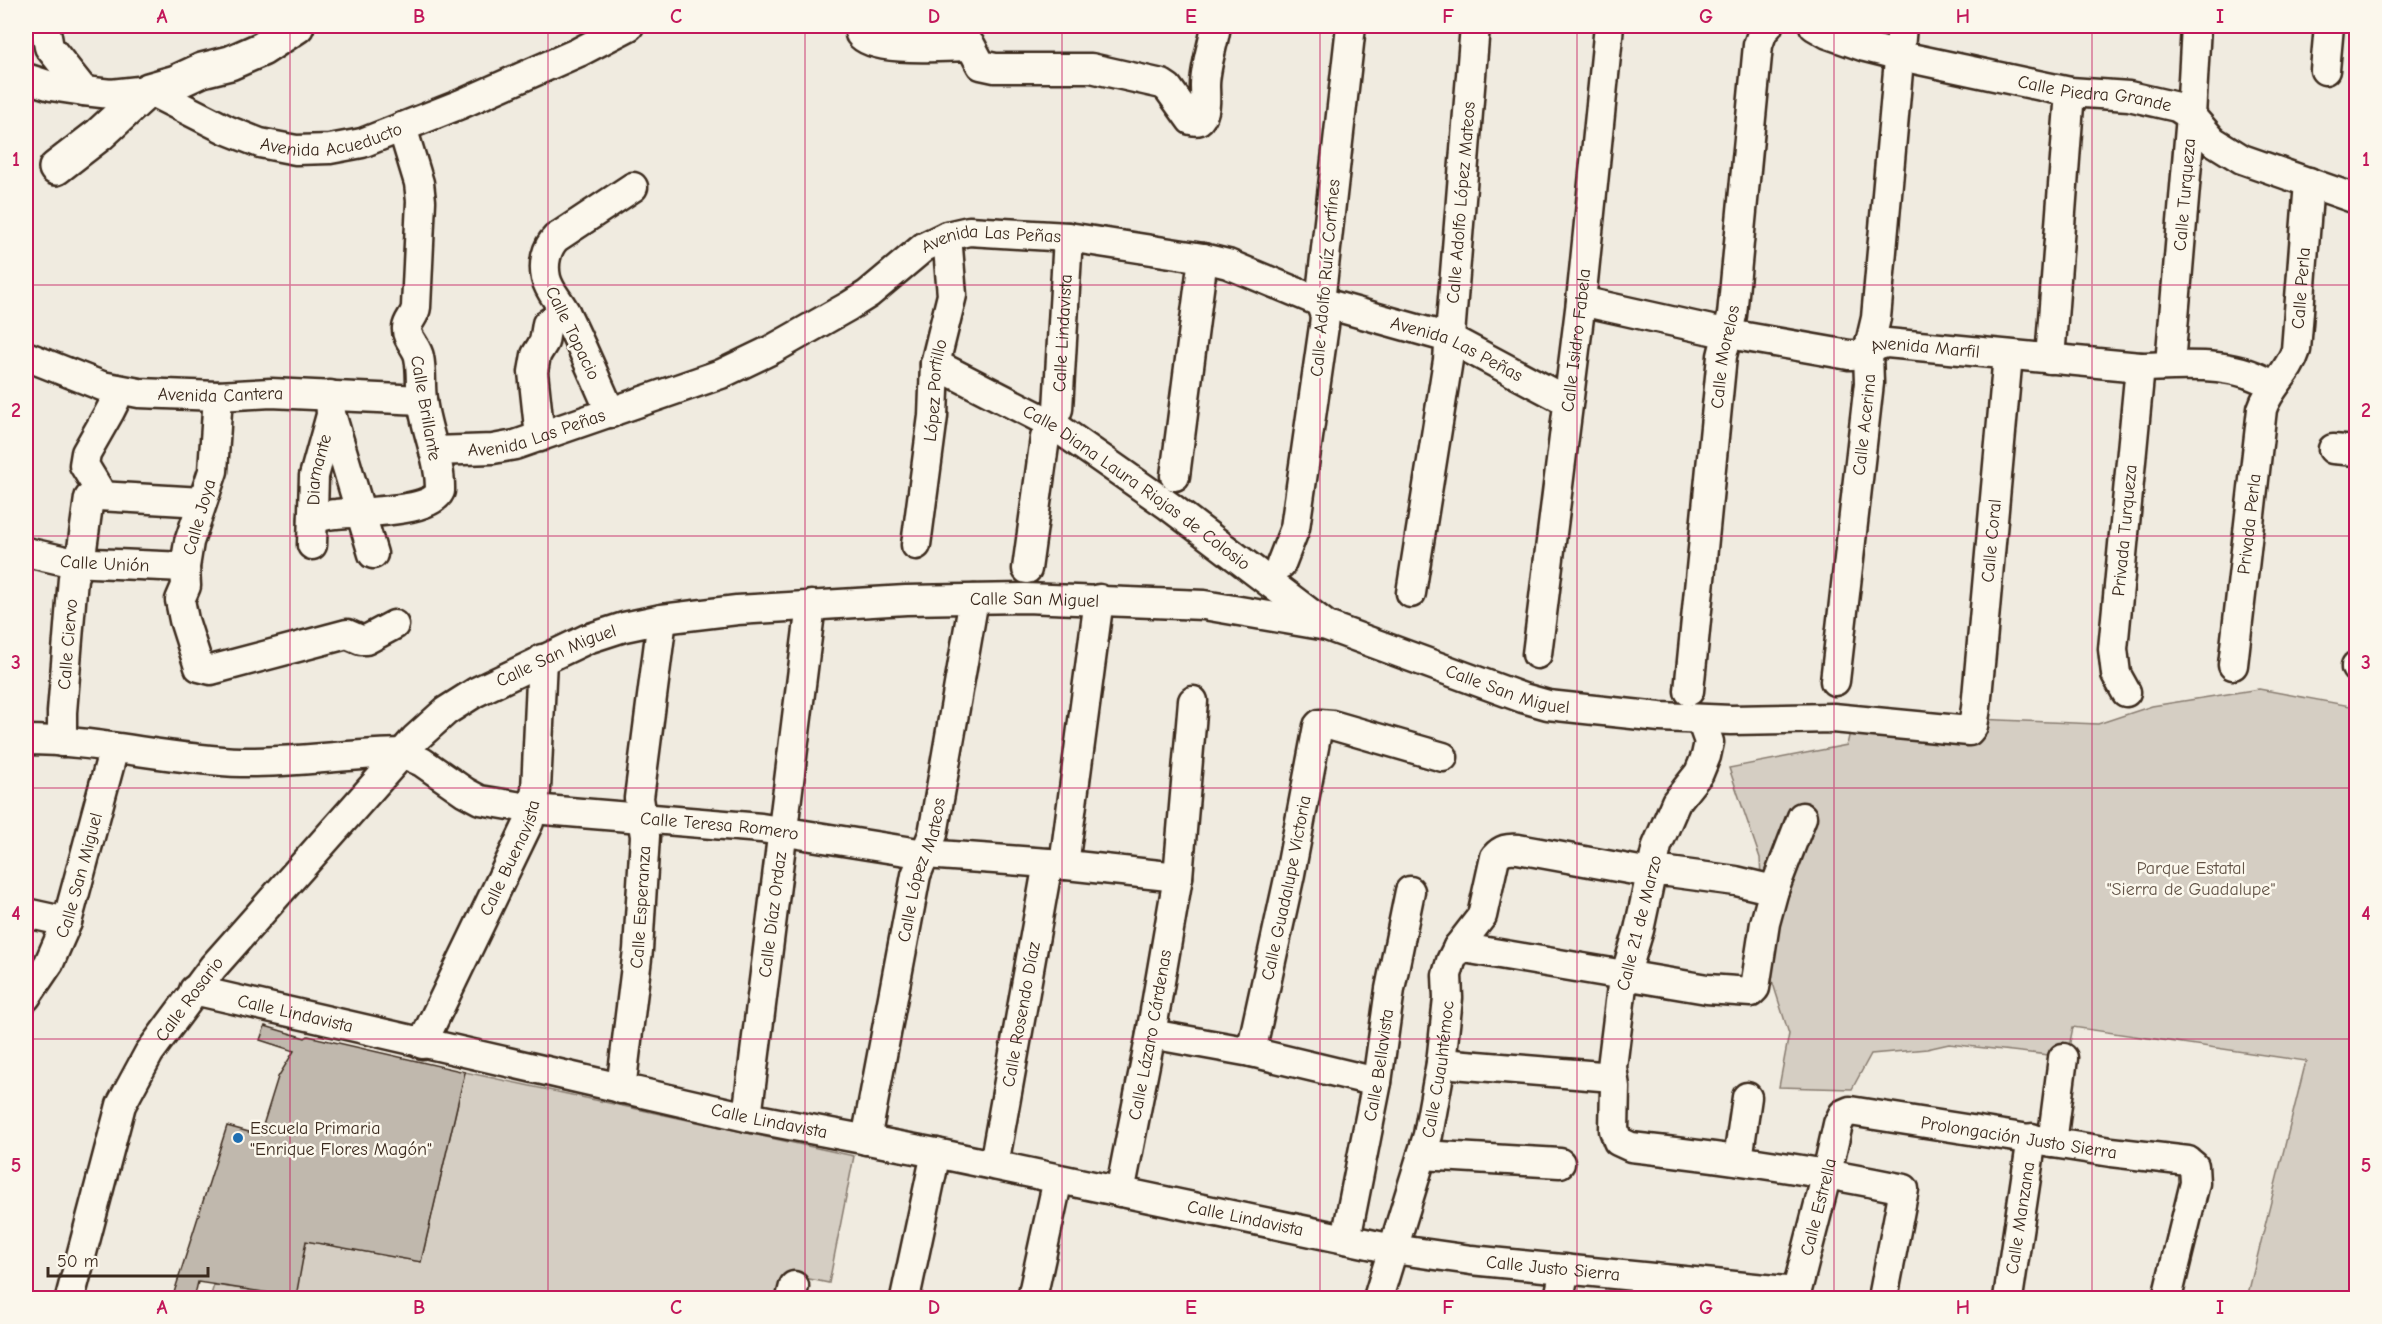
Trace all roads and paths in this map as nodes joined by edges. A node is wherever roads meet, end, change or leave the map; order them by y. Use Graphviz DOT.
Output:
graph roads {
  1 [pos="257,26"];
  2 [pos="297,26"];
  3 [pos="628,26"];
  4 [pos="1216,26"];
  5 [pos="1351,26"];
  6 [pos="1475,26"];
  7 [pos="1609,26"];
  8 [pos="1768,26"];
  9 [pos="1814,26"];
  10 [pos="1902,26"];
  11 [pos="2196,26"];
  12 [pos="2329,26"];
  13 [pos="860,34"];
  14 [pos="40,38"];
  15 [pos="1900,56"];
  16 [pos="202,70"];
  17 [pos="2325,70"];
  18 [pos="26,78"];
  19 [pos="148,90"];
  20 [pos="84,92"];
  21 [pos="2070,92"];
  22 [pos="2191,116"];
  23 [pos="402,127"];
  24 [pos="56,168"];
  25 [pos="2309,182"];
  26 [pos="633,187"];
  27 [pos="2356,199"];
  28 [pos="948,236"];
  29 [pos="1068,237"];
  30 [pos="1203,258"];
  31 [pos="1581,301"];
  32 [pos="1320,302"];
  33 [pos="565,312"];
  34 [pos="1729,334"];
  35 [pos="1449,338"];
  36 [pos="1868,352"];
  37 [pos="2008,355"];
  38 [pos="26,356"];
  39 [pos="2050,359"];
  40 [pos="935,364"];
  41 [pos="2170,364"];
  42 [pos="2140,367"];
  43 [pos="2273,386"];
  44 [pos="116,389"];
  45 [pos="218,396"];
  46 [pos="422,400"];
  47 [pos="1567,401"];
  48 [pos="331,405"];
  49 [pos="611,413"];
  50 [pos="1052,424"];
  51 [pos="540,437"];
  52 [pos="434,451"];
  53 [pos="1175,476"];
  54 [pos="99,496"];
  55 [pos="202,502"];
  56 [pos="361,513"];
  57 [pos="312,532"];
  58 [pos="916,545"];
  59 [pos="26,552"];
  60 [pos="373,554"];
  61 [pos="78,563"];
  62 [pos="1281,564"];
  63 [pos="185,567"];
  64 [pos="1026,569"];
  65 [pos="1412,593"];
  66 [pos="974,599"];
  67 [pos="1099,600"];
  68 [pos="811,605"];
  69 [pos="662,619"];
  70 [pos="394,625"];
  71 [pos="1327,626"];
  72 [pos="1538,654"];
  73 [pos="542,659"];
  74 [pos="2233,665"];
  75 [pos="1835,681"];
  76 [pos="1689,690"];
  77 [pos="2126,692"];
  78 [pos="1193,701"];
  79 [pos="1698,719"];
  80 [pos="1973,726"];
  81 [pos="26,740"];
  82 [pos="62,742"];
  83 [pos="114,748"];
  84 [pos="402,753"];
  85 [pos="1443,757"];
  86 [pos="533,809"];
  87 [pos="640,817"];
  88 [pos="1802,817"];
  89 [pos="784,831"];
  90 [pos="925,854"];
  91 [pos="1056,864"];
  92 [pos="1652,873"];
  93 [pos="1178,877"];
  94 [pos="1774,890"];
  95 [pos="1410,891"];
  96 [pos="26,913"];
  97 [pos="67,922"];
  98 [pos="1458,948"];
  99 [pos="1626,976"];
  100 [pos="194,990"];
  101 [pos="26,997"];
  102 [pos="1152,1034"];
  103 [pos="422,1044"];
  104 [pos="1251,1052"];
  105 [pos="2063,1058"];
  106 [pos="1441,1063"];
  107 [pos="1613,1077"];
  108 [pos="1377,1082"];
  109 [pos="621,1089"];
  110 [pos="1747,1096"];
  111 [pos="1843,1114"];
  112 [pos="747,1117"];
  113 [pos="866,1140"];
  114 [pos="2042,1140"];
  115 [pos="936,1153"];
  116 [pos="1422,1155"];
  117 [pos="1738,1159"];
  118 [pos="1560,1163"];
  119 [pos="994,1165"];
  120 [pos="1827,1173"];
  121 [pos="1058,1179"];
  122 [pos="1120,1192"];
  123 [pos="1346,1239"];
  124 [pos="1393,1249"];
  125 [pos="1565,1269"];
  126 [pos="1699,1290"];
  127 [pos="1796,1295"];
  128 [pos="70,1299"];
  129 [pos="905,1299"];
  130 [pos="1032,1299"];
  131 [pos="1378,1299"];
  132 [pos="1559,1299"];
  133 [pos="1883,1299"];
  134 [pos="2008,1299"];
  135 [pos="2167,1299"];
  1 -- 16 [label="main road"];
  2 -- 16 [label="main road"];
  3 -- 23 [label="street, Avenida Acueducto"];
  4 -- 13 [label="street"];
  5 -- 32 [label="street, Calle Adolfo Ruíz Cortínes"];
  6 -- 35 [label="street, Calle Adolfo López Mateos"];
  7 -- 31 [label="street, Calle Isidro Fabela"];
  8 -- 34 [label="street, Calle Morelos"];
  9 -- 15 [label="street, Calle Piedra Grande"];
  10 -- 15 [label="street, Calle Acerina"];
  11 -- 22 [label="street, Calle Turqueza"];
  12 -- 17 [label="street"];
  14 -- 20 [label="street"];
  15 -- 21 [label="street, Calle Piedra Grande"];
  15 -- 36 [label="street, Calle Acerina"];
  16 -- 19 [label="main road"];
  18 -- 20 [label="street"];
  19 -- 20 [label="street"];
  19 -- 23 [label="street, Avenida Acueducto"];
  19 -- 24 [label="main road"];
  21 -- 22 [label="street, Calle Piedra Grande"];
  21 -- 39 [label="street"];
  22 -- 25 [label="street, Calle Piedra Grande"];
  22 -- 41 [label="street, Calle Turqueza"];
  23 -- 46 [label="street, Calle Brillante"];
  25 -- 27 [label="street, Calle Piedra Grande"];
  25 -- 43 [label="street, Calle Perla"];
  26 -- 33 [label="street, Calle Topacio"];
  28 -- 29 [label="street, Avenida Las Peñas"];
  28 -- 40 [label="street, López Portillo"];
  28 -- 49 [label="street, Avenida Las Peñas"];
  29 -- 30 [label="street, Avenida Las Peñas"];
  29 -- 50 [label="street, Calle Lindavista"];
  30 -- 32 [label="street, Avenida Las Peñas"];
  30 -- 53 [label="street"];
  31 -- 34 [label="street, Avenida Marfil"];
  31 -- 47 [label="street, Calle Isidro Fabela"];
  32 -- 35 [label="street, Avenida Las Peñas"];
  32 -- 62 [label="street, Calle Adolfo Ruíz Cortínes"];
  33 -- 49 [label="street, Calle Topacio"];
  33 -- 51 [label="street"];
  34 -- 36 [label="street, Avenida Marfil"];
  34 -- 76 [label="street, Calle Morelos"];
  35 -- 47 [label="street, Avenida Las Peñas"];
  35 -- 65 [label="street, Calle Adolfo López Mateos"];
  36 -- 37 [label="street, Avenida Marfil"];
  36 -- 75 [label="street, Calle Acerina"];
  37 -- 39 [label="street, Avenida Marfil"];
  37 -- 80 [label="street, Calle Coral"];
  38 -- 44 [label="street, Avenida Cantera"];
  39 -- 42 [label="street, Avenida Marfil"];
  40 -- 50 [label="street, Calle Diana Laura Riojas de Colosio"];
  40 -- 58 [label="street, López Portillo"];
  41 -- 42 [label="street, Avenida Marfil"];
  41 -- 43 [label="street, Avenida Marfil"];
  42 -- 77 [label="street, Privada Turqueza"];
  43 -- 74 [label="street, Privada Perla"];
  44 -- 45 [label="street, Avenida Cantera"];
  44 -- 54 [label="street"];
  45 -- 48 [label="street, Avenida Cantera"];
  45 -- 55 [label="street, Calle Joya"];
  46 -- 48 [label="street, Avenida Cantera"];
  46 -- 52 [label="street, Calle Brillante"];
  47 -- 72 [label="street, Calle Isidro Fabela"];
  48 -- 56 [label="street"];
  48 -- 57 [label="street, Diamante"];
  49 -- 51 [label="street, Avenida Las Peñas"];
  50 -- 64 [label="street, Calle Lindavista"];
  50 -- 71 [label="street, Calle Diana Laura Riojas de Colosio"];
  51 -- 52 [label="street, Avenida Las Peñas"];
  52 -- 56 [label="street, Calle Brillante"];
  54 -- 55 [label="street"];
  54 -- 61 [label="street, Calle Ciervo"];
  55 -- 63 [label="street, Calle Joya"];
  56 -- 57 [label="street, Calle Brillante"];
  56 -- 60 [label="street"];
  59 -- 61 [label="street, Calle Unión"];
  61 -- 63 [label="street, Calle Unión"];
  61 -- 82 [label="street, Calle Ciervo"];
  63 -- 70 [label="street, Calle Joya"];
  66 -- 67 [label="street, Calle San Miguel"];
  66 -- 68 [label="street, Calle San Miguel"];
  66 -- 90 [label="street, Calle López Mateos"];
  67 -- 71 [label="street, Calle San Miguel"];
  67 -- 91 [label="street, Calle Rosendo Díaz"];
  68 -- 69 [label="street, Calle San Miguel"];
  68 -- 89 [label="street, Calle Díaz Ordaz"];
  69 -- 73 [label="street, Calle San Miguel"];
  69 -- 87 [label="street, Calle Esperanza"];
  71 -- 79 [label="street, Calle San Miguel"];
  73 -- 84 [label="street, Calle San Miguel"];
  73 -- 86 [label="street, Calle Buenavista"];
  78 -- 93 [label="street, Calle Lázaro Cárdenas"];
  79 -- 80 [label="street, Calle San Miguel"];
  79 -- 92 [label="street, Calle 21 de Marzo"];
  81 -- 82 [label="street"];
  82 -- 83 [label="street"];
  83 -- 84 [label="street"];
  83 -- 97 [label="street, Calle San Miguel"];
  84 -- 86 [label="street, Calle Teresa Romero"];
  84 -- 100 [label="street, Calle Rosario"];
  85 -- 104 [label="street, Calle Guadalupe Victoria"];
  86 -- 87 [label="street, Calle Teresa Romero"];
  86 -- 103 [label="street, Calle Buenavista"];
  87 -- 89 [label="street, Calle Teresa Romero"];
  87 -- 109 [label="street, Calle Esperanza"];
  88 -- 94 [label="street"];
  89 -- 90 [label="street, Calle Teresa Romero"];
  89 -- 112 [label="street, Calle Díaz Ordaz"];
  90 -- 91 [label="street, Calle Teresa Romero"];
  90 -- 113 [label="street, Calle López Mateos"];
  91 -- 93 [label="street"];
  91 -- 119 [label="street, Calle Rosendo Díaz"];
  92 -- 94 [label="street"];
  92 -- 98 [label="street, Calle Cuauhtémoc"];
  92 -- 99 [label="street, Calle 21 de Marzo"];
  93 -- 102 [label="street, Calle Lázaro Cárdenas"];
  94 -- 99 [label="street"];
  95 -- 108 [label="street, Calle Bellavista"];
  96 -- 97 [label="street"];
  97 -- 101 [label="street, Calle San Miguel"];
  98 -- 99 [label="street"];
  98 -- 106 [label="street, Calle Cuauhtémoc"];
  99 -- 107 [label="street, Calle 21 de Marzo"];
  100 -- 103 [label="street, Calle Lindavista"];
  100 -- 128 [label="street, Calle Rosario"];
  102 -- 104 [label="street"];
  102 -- 122 [label="street, Calle Lázaro Cárdenas"];
  103 -- 109 [label="street, Calle Lindavista"];
  104 -- 108 [label="street"];
  105 -- 114 [label="street, Calle Manzana"];
  106 -- 107 [label="street"];
  106 -- 116 [label="street, Calle Cuauhtémoc"];
  107 -- 117 [label="street, Calle 21 de Marzo"];
  108 -- 123 [label="street, Calle Bellavista"];
  109 -- 112 [label="street, Calle Lindavista"];
  110 -- 117 [label="street"];
  111 -- 114 [label="street, Prolongación Justo Sierra"];
  111 -- 120 [label="street, Calle Estrella"];
  112 -- 113 [label="street, Calle Lindavista"];
  113 -- 115 [label="street, Calle Lindavista"];
  114 -- 134 [label="street, Calle Manzana"];
  114 -- 135 [label="street, Prolongación Justo Sierra"];
  115 -- 119 [label="street, Calle Lindavista"];
  115 -- 129 [label="street"];
  116 -- 118 [label="street"];
  116 -- 124 [label="street, Calle Cuauhtémoc"];
  117 -- 120 [label="street"];
  119 -- 121 [label="street, Calle Lindavista"];
  120 -- 127 [label="street, Calle Estrella"];
  120 -- 133 [label="street"];
  121 -- 122 [label="street, Calle Lindavista"];
  121 -- 130 [label="street"];
  122 -- 123 [label="street, Calle Lindavista"];
  123 -- 124 [label="street, Calle Justo Sierra"];
  124 -- 125 [label="street, Calle Justo Sierra"];
  124 -- 131 [label="street, Calle Cuauhtémoc"];
  125 -- 126 [label="street, Calle Justo Sierra"];
  125 -- 132 [label="street"];
  126 -- 127 [label="street, Calle Justo Sierra"];
}
